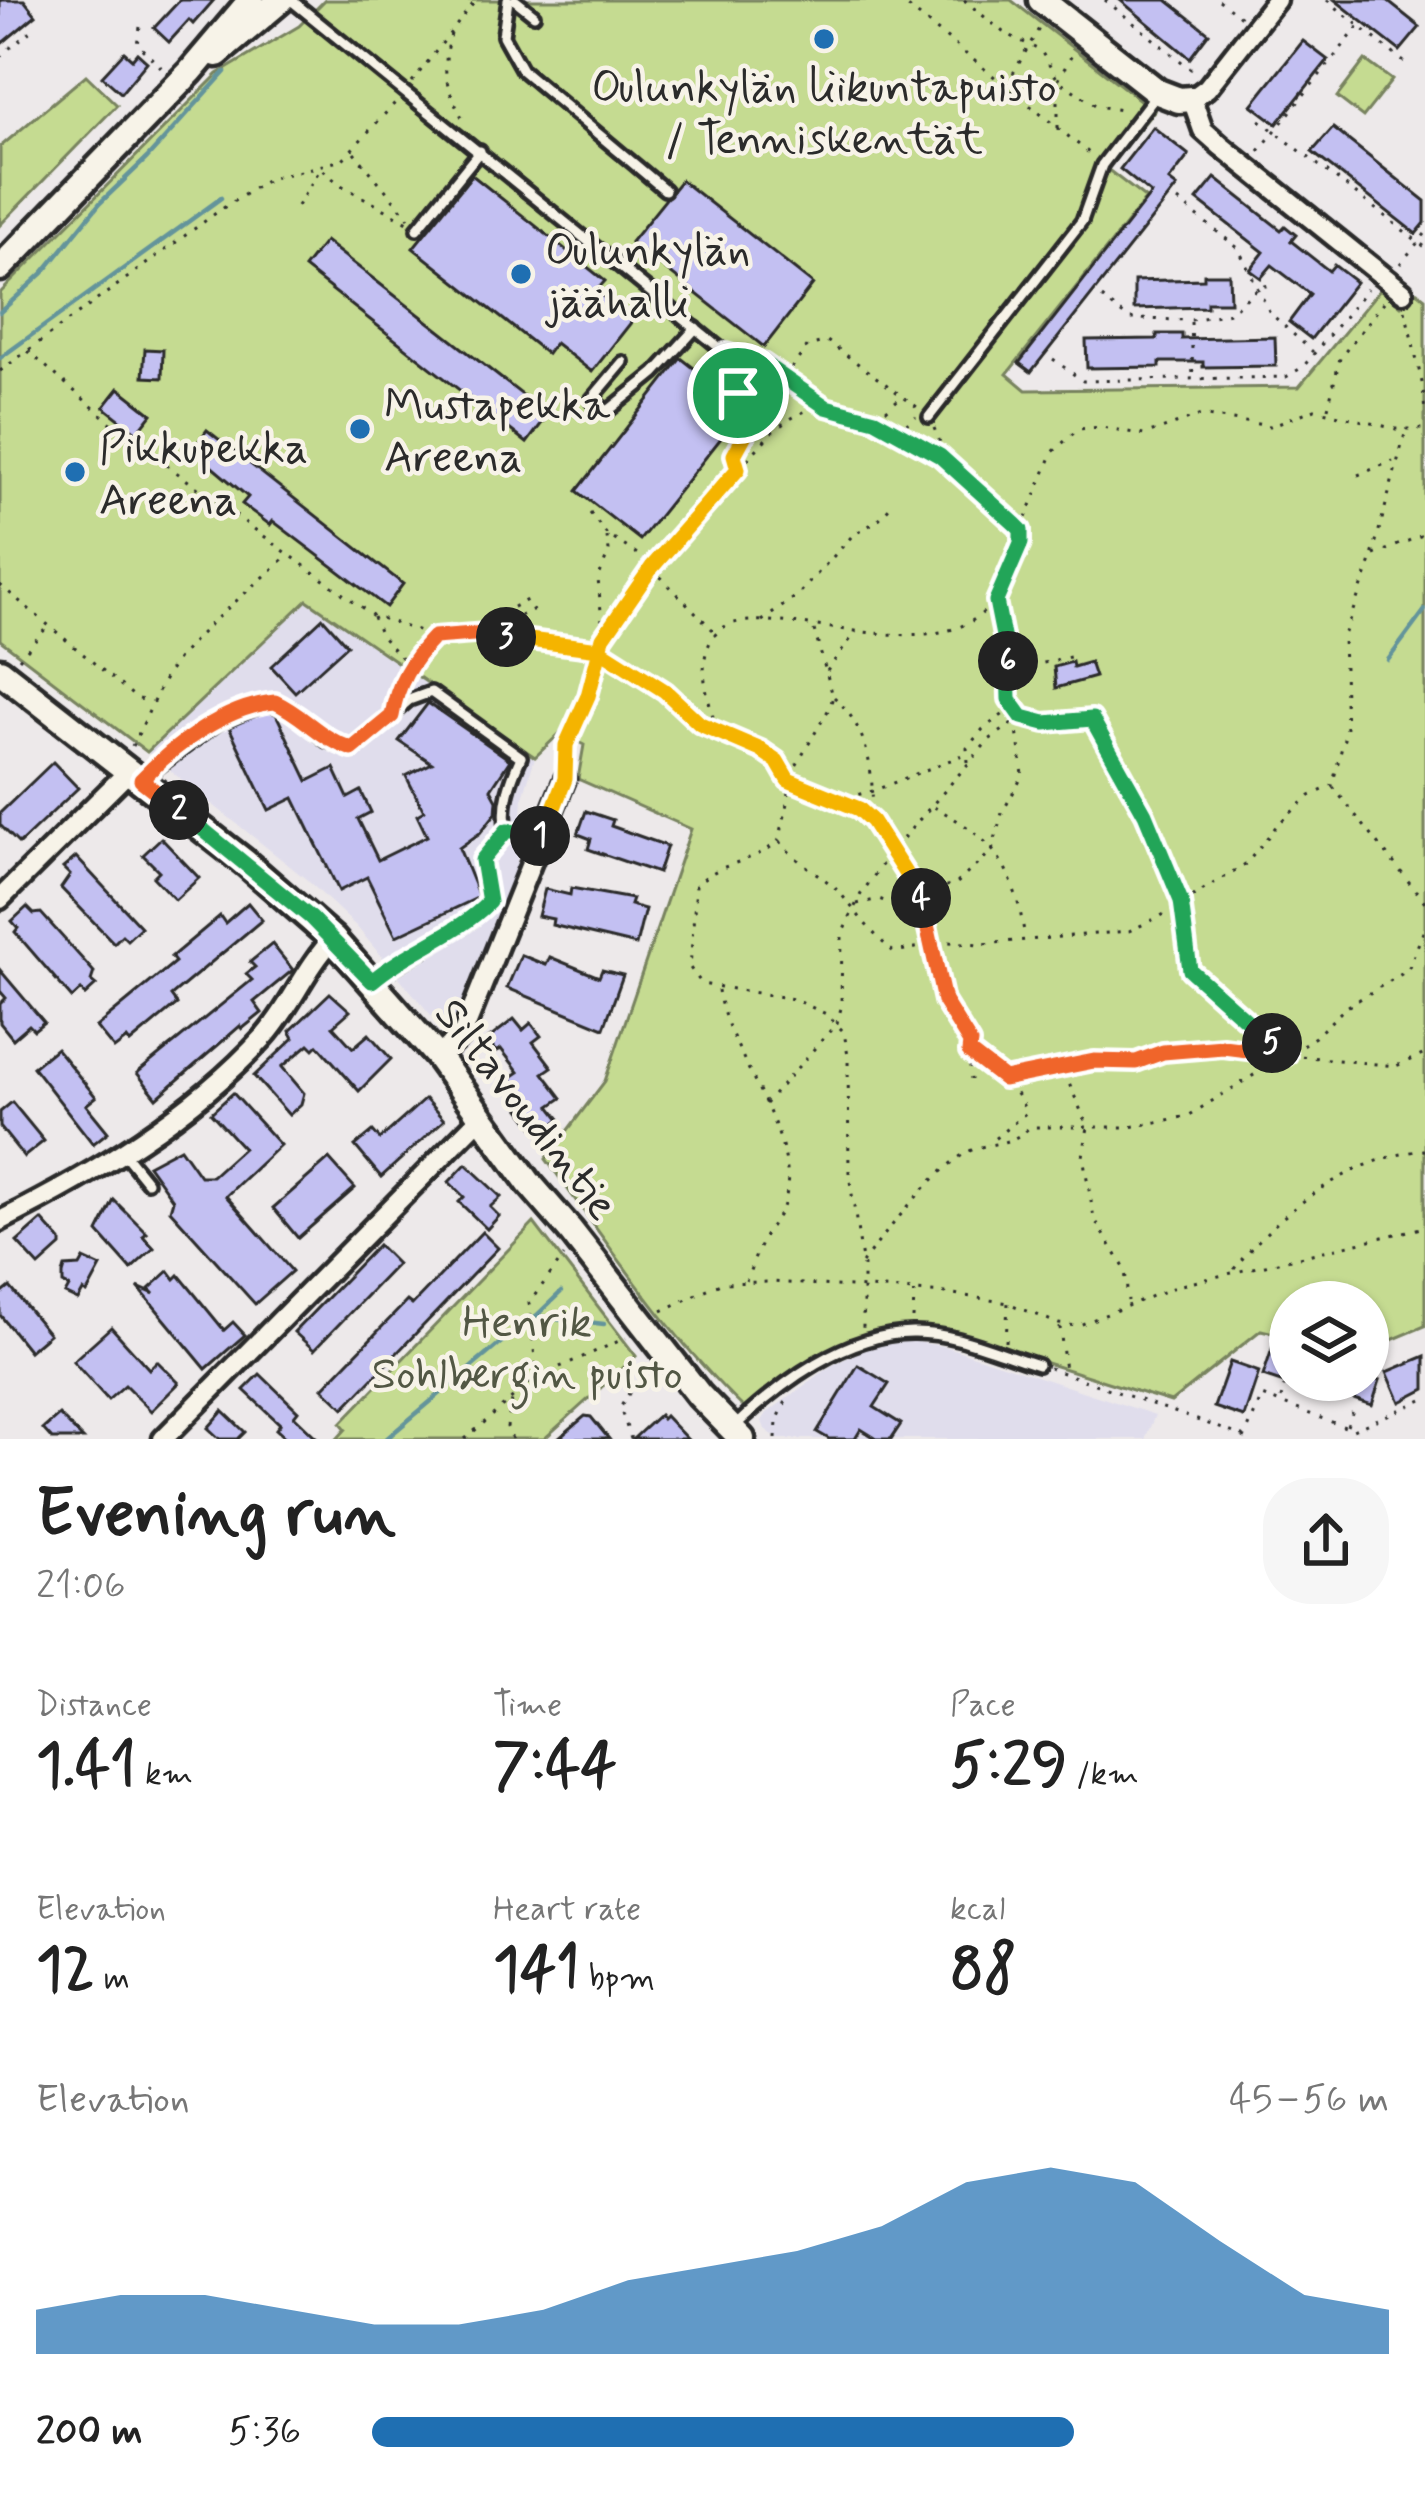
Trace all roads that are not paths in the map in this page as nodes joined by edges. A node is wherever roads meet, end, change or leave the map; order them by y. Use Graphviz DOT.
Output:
graph roads {
  1 [pos="251,0"];
  2 [pos="281,0"];
  3 [pos="291,0"];
  4 [pos="511,0"];
  5 [pos="1276,0"];
  6 [pos="1042,10"];
  7 [pos="534,15"];
  8 [pos="190,72"];
  9 [pos="1196,87"];
  10 [pos="1158,92"];
  11 [pos="479,151"];
  12 [pos="665,190"];
  13 [pos="417,229"];
  14 [pos="0,268"];
  15 [pos="1394,287"];
  16 [pos="696,328"];
  17 [pos="622,362"];
  18 [pos="772,368"];
  19 [pos="929,417"];
  20 [pos="9,666"];
  21 [pos="134,767"];
  22 [pos="565,779"];
  23 [pos="507,830"];
  24 [pos="543,836"];
  25 [pos="0,899"];
  26 [pos="333,939"];
  27 [pos="372,981"];
  28 [pos="438,1057"];
  29 [pos="482,1116"];
  30 [pos="122,1150"];
  31 [pos="147,1182"];
  32 [pos="0,1221"];
  33 [pos="1038,1365"];
  34 [pos="736,1434"];
  35 [pos="164,1439"];
  1 -- 8 [label="main road"];
  2 -- 8 [label="main road"];
  3 -- 11 [label="lane"];
  4 -- 7 [label="lane"];
  4 -- 12 [label="lane"];
  5 -- 9 [label="street"];
  6 -- 10 [label="main road"];
  8 -- 14 [label="main road"];
  9 -- 10 [label="main road"];
  9 -- 15 [label="street"];
  10 -- 19 [label="lane"];
  11 -- 13 [label="lane"];
  11 -- 16 [label="lane"];
  16 -- 17 [label="lane"];
  16 -- 18 [label="lane"];
  20 -- 21 [label="main road, Siltavoudintie"];
  21 -- 23 [label="lane"];
  21 -- 25 [label="street"];
  21 -- 26 [label="main road, Siltavoudintie"];
  22 -- 24 [label="street"];
  23 -- 24 [label="lane"];
  23 -- 27 [label="lane"];
  24 -- 28 [label="street"];
  26 -- 27 [label="main road, Siltavoudintie"];
  26 -- 30 [label="street"];
  27 -- 28 [label="main road, Siltavoudintie"];
  28 -- 29 [label="main road, Siltavoudintie"];
  29 -- 34 [label="main road, Siltavoudintie"];
  29 -- 35 [label="street"];
  30 -- 31 [label="lane"];
  30 -- 32 [label="street"];
  33 -- 34 [label="lane"];
}
